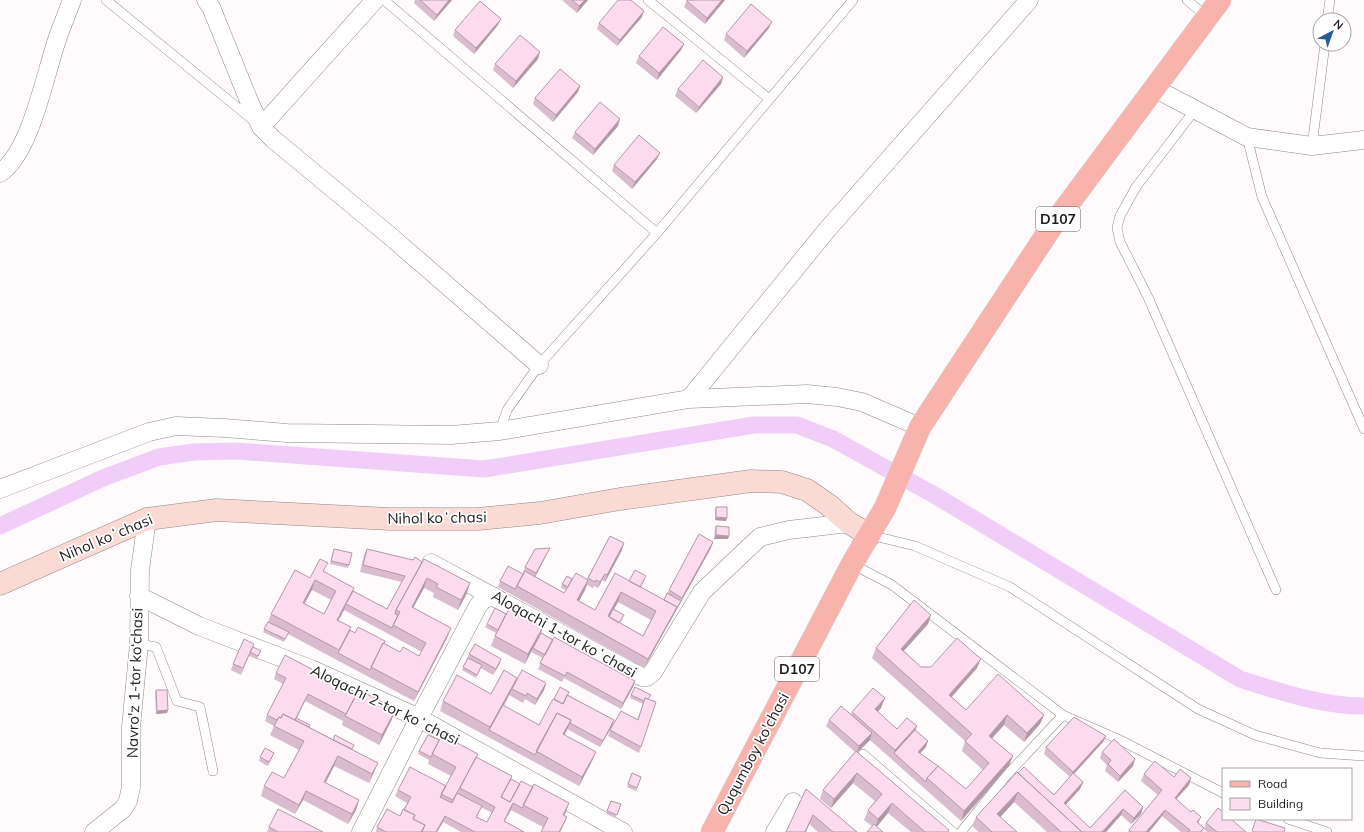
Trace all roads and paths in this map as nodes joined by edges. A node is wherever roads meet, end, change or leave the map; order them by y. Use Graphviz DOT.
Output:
graph roads {
  1 [pos="72,0"];
  2 [pos="106,0"];
  3 [pos="206,0"];
  4 [pos="375,0"];
  5 [pos="384,0"];
  6 [pos="648,0"];
  7 [pos="853,0"];
  8 [pos="1029,0"];
  9 [pos="1187,0"];
  10 [pos="1220,0"];
  11 [pos="1330,0"];
  12 [pos="1329,12"];
  13 [pos="1207,17"];
  14 [pos="1324,52"];
  15 [pos="1154,88"];
  16 [pos="770,99"];
  17 [pos="1194,111"];
  18 [pos="261,127"];
  19 [pos="1247,137"];
  20 [pos="1364,140"];
  21 [pos="1312,146"];
  22 [pos="0,173"];
  23 [pos="657,233"];
  24 [pos="539,365"];
  25 [pos="689,399"];
  26 [pos="920,427"];
  27 [pos="1364,429"];
  28 [pos="500,432"];
  29 [pos="0,489"];
  30 [pos="147,519"];
  31 [pos="849,523"];
  32 [pos="870,535"];
  33 [pos="432,563"];
  34 [pos="852,564"];
  35 [pos="0,584"];
  36 [pos="1276,590"];
  37 [pos="139,596"];
  38 [pos="493,596"];
  39 [pos="139,644"];
  40 [pos="1063,714"];
  41 [pos="419,718"];
  42 [pos="863,754"];
  43 [pos="1364,756"];
  44 [pos="213,771"];
  45 [pos="1222,792"];
  46 [pos="793,802"];
  47 [pos="1291,820"];
  48 [pos="94,832"];
  49 [pos="361,832"];
  50 [pos="623,832"];
  51 [pos="712,832"];
  52 [pos="775,832"];
  53 [pos="953,832"];
  54 [pos="961,832"];
  55 [pos="1327,832"];
  1 -- 22 [label="street"];
  2 -- 18 [label="lane"];
  3 -- 18 [label="street"];
  4 -- 18 [label="street"];
  5 -- 23 [label="lane"];
  6 -- 16 [label="lane"];
  7 -- 16 [label="lane"];
  8 -- 25 [label="street"];
  9 -- 13 [label="lane"];
  10 -- 13 [label="main road, D107"];
  11 -- 12 [label="lane"];
  13 -- 15 [label="main road, D107"];
  14 -- 21 [label="lane"];
  15 -- 17 [label="street"];
  15 -- 26 [label="main road, D107"];
  16 -- 23 [label="lane"];
  17 -- 19 [label="street"];
  17 -- 36 [label="lane"];
  18 -- 24 [label="street"];
  19 -- 21 [label="street"];
  19 -- 27 [label="lane"];
  20 -- 21 [label="street"];
  23 -- 24 [label="lane"];
  24 -- 28 [label="lane"];
  25 -- 26 [label="street"];
  25 -- 28 [label="street"];
  26 -- 32 [label="main road, Ququmboy ko'chasi / D107"];
  28 -- 29 [label="street"];
  30 -- 31 [label="main road, Nihol koʻchasi"];
  30 -- 35 [label="main road, Nihol koʻchasi"];
  30 -- 37 [label="street"];
  31 -- 32 [label="main road, Nihol koʻchasi"];
  31 -- 38 [label="street, Aloqachi 1-tor koʻchasi"];
  32 -- 34 [label="main road, Ququmboy ko'chasi / D107"];
  32 -- 43 [label="lane"];
  33 -- 38 [label="street, Aloqachi 1-tor koʻchasi"];
  34 -- 40 [label="lane"];
  34 -- 51 [label="main road, Ququmboy ko'chasi / D107"];
  37 -- 39 [label="street"];
  37 -- 41 [label="street, Aloqachi 2-tor koʻchasi"];
  38 -- 41 [label="street"];
  39 -- 44 [label="lane"];
  39 -- 48 [label="street"];
  40 -- 45 [label="lane"];
  40 -- 54 [label="lane"];
  41 -- 49 [label="street"];
  41 -- 50 [label="street, Aloqachi 2-tor koʻchasi"];
  42 -- 53 [label="lane"];
  46 -- 52 [label="street"];
  47 -- 55 [label="lane"];
}
